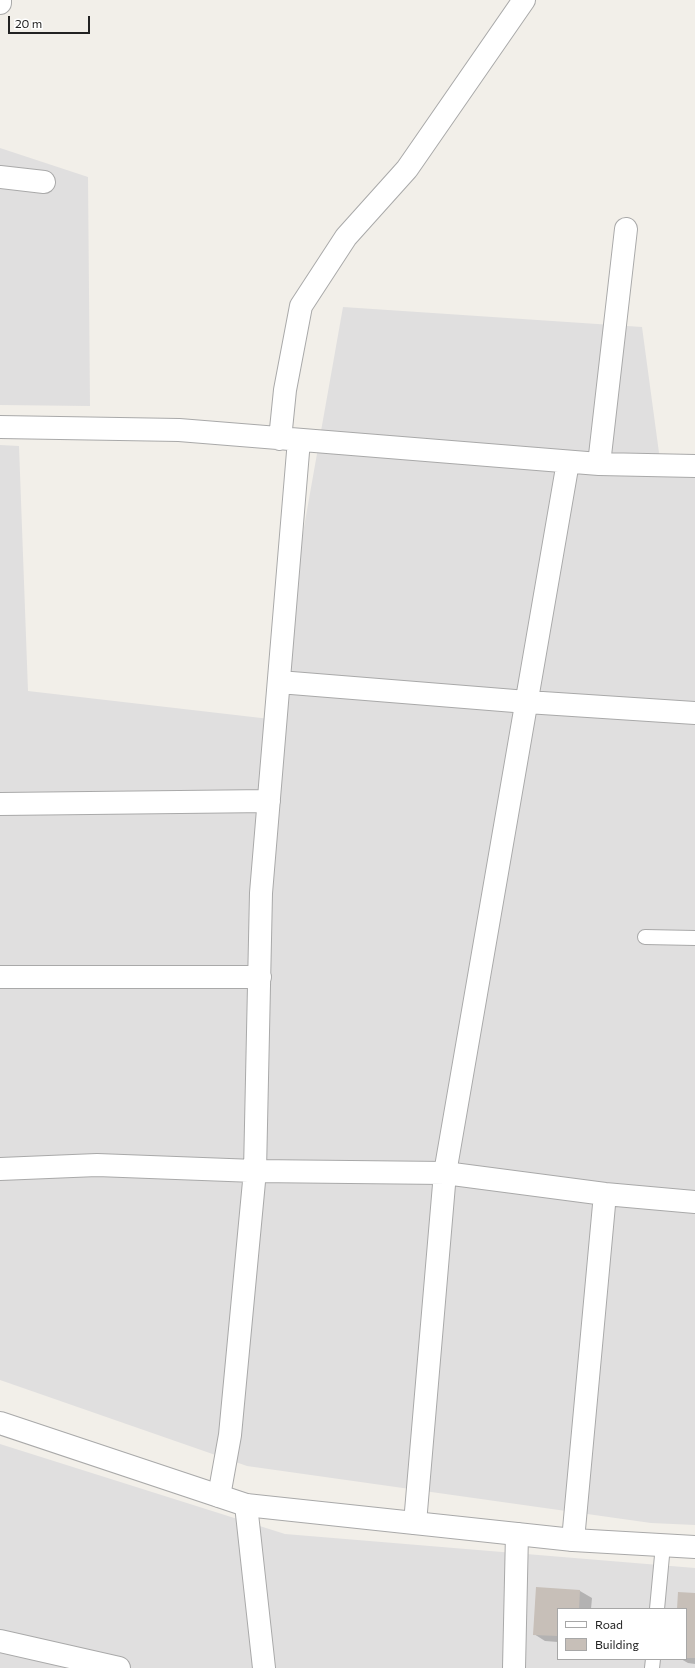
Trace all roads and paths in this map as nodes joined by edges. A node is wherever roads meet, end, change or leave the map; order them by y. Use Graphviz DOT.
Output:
graph roads {
  1 [pos="524,0"];
  2 [pos="0,176"];
  3 [pos="44,182"];
  4 [pos="626,229"];
  5 [pos="0,427"];
  6 [pos="290,439"];
  7 [pos="568,462"];
  8 [pos="599,464"];
  9 [pos="695,466"];
  10 [pos="279,682"];
  11 [pos="527,702"];
  12 [pos="695,713"];
  13 [pos="269,801"];
  14 [pos="0,804"];
  15 [pos="645,937"];
  16 [pos="695,938"];
  17 [pos="260,976"];
  18 [pos="0,977"];
  19 [pos="0,1168"];
  20 [pos="255,1171"];
  21 [pos="446,1173"];
  22 [pos="605,1194"];
  23 [pos="695,1202"];
  24 [pos="0,1423"];
  25 [pos="219,1496"];
  26 [pos="246,1505"];
  27 [pos="415,1523"];
  28 [pos="517,1534"];
  29 [pos="573,1540"];
  30 [pos="663,1545"];
  31 [pos="695,1547"];
  32 [pos="657,1608"];
  33 [pos="0,1641"];
  34 [pos="120,1668"];
  35 [pos="264,1668"];
  36 [pos="514,1668"];
  1 -- 6 [label="street"];
  2 -- 3 [label="street"];
  4 -- 8 [label="street"];
  5 -- 6 [label="street"];
  6 -- 7 [label="street"];
  6 -- 10 [label="street"];
  7 -- 8 [label="street"];
  7 -- 11 [label="street"];
  8 -- 9 [label="street"];
  10 -- 11 [label="street"];
  10 -- 13 [label="street"];
  11 -- 12 [label="street"];
  11 -- 21 [label="street"];
  13 -- 14 [label="street"];
  13 -- 17 [label="street"];
  15 -- 16 [label="lane"];
  17 -- 18 [label="street"];
  17 -- 20 [label="street"];
  19 -- 20 [label="street"];
  20 -- 21 [label="street"];
  20 -- 25 [label="street"];
  21 -- 22 [label="street"];
  21 -- 27 [label="street"];
  22 -- 23 [label="street"];
  22 -- 29 [label="street"];
  24 -- 25 [label="street"];
  25 -- 26 [label="street"];
  26 -- 27 [label="street"];
  26 -- 35 [label="street"];
  27 -- 28 [label="street"];
  28 -- 29 [label="street"];
  28 -- 36 [label="street"];
  29 -- 30 [label="street"];
  30 -- 31 [label="street"];
  30 -- 32 [label="lane"];
  33 -- 34 [label="street"];
}
